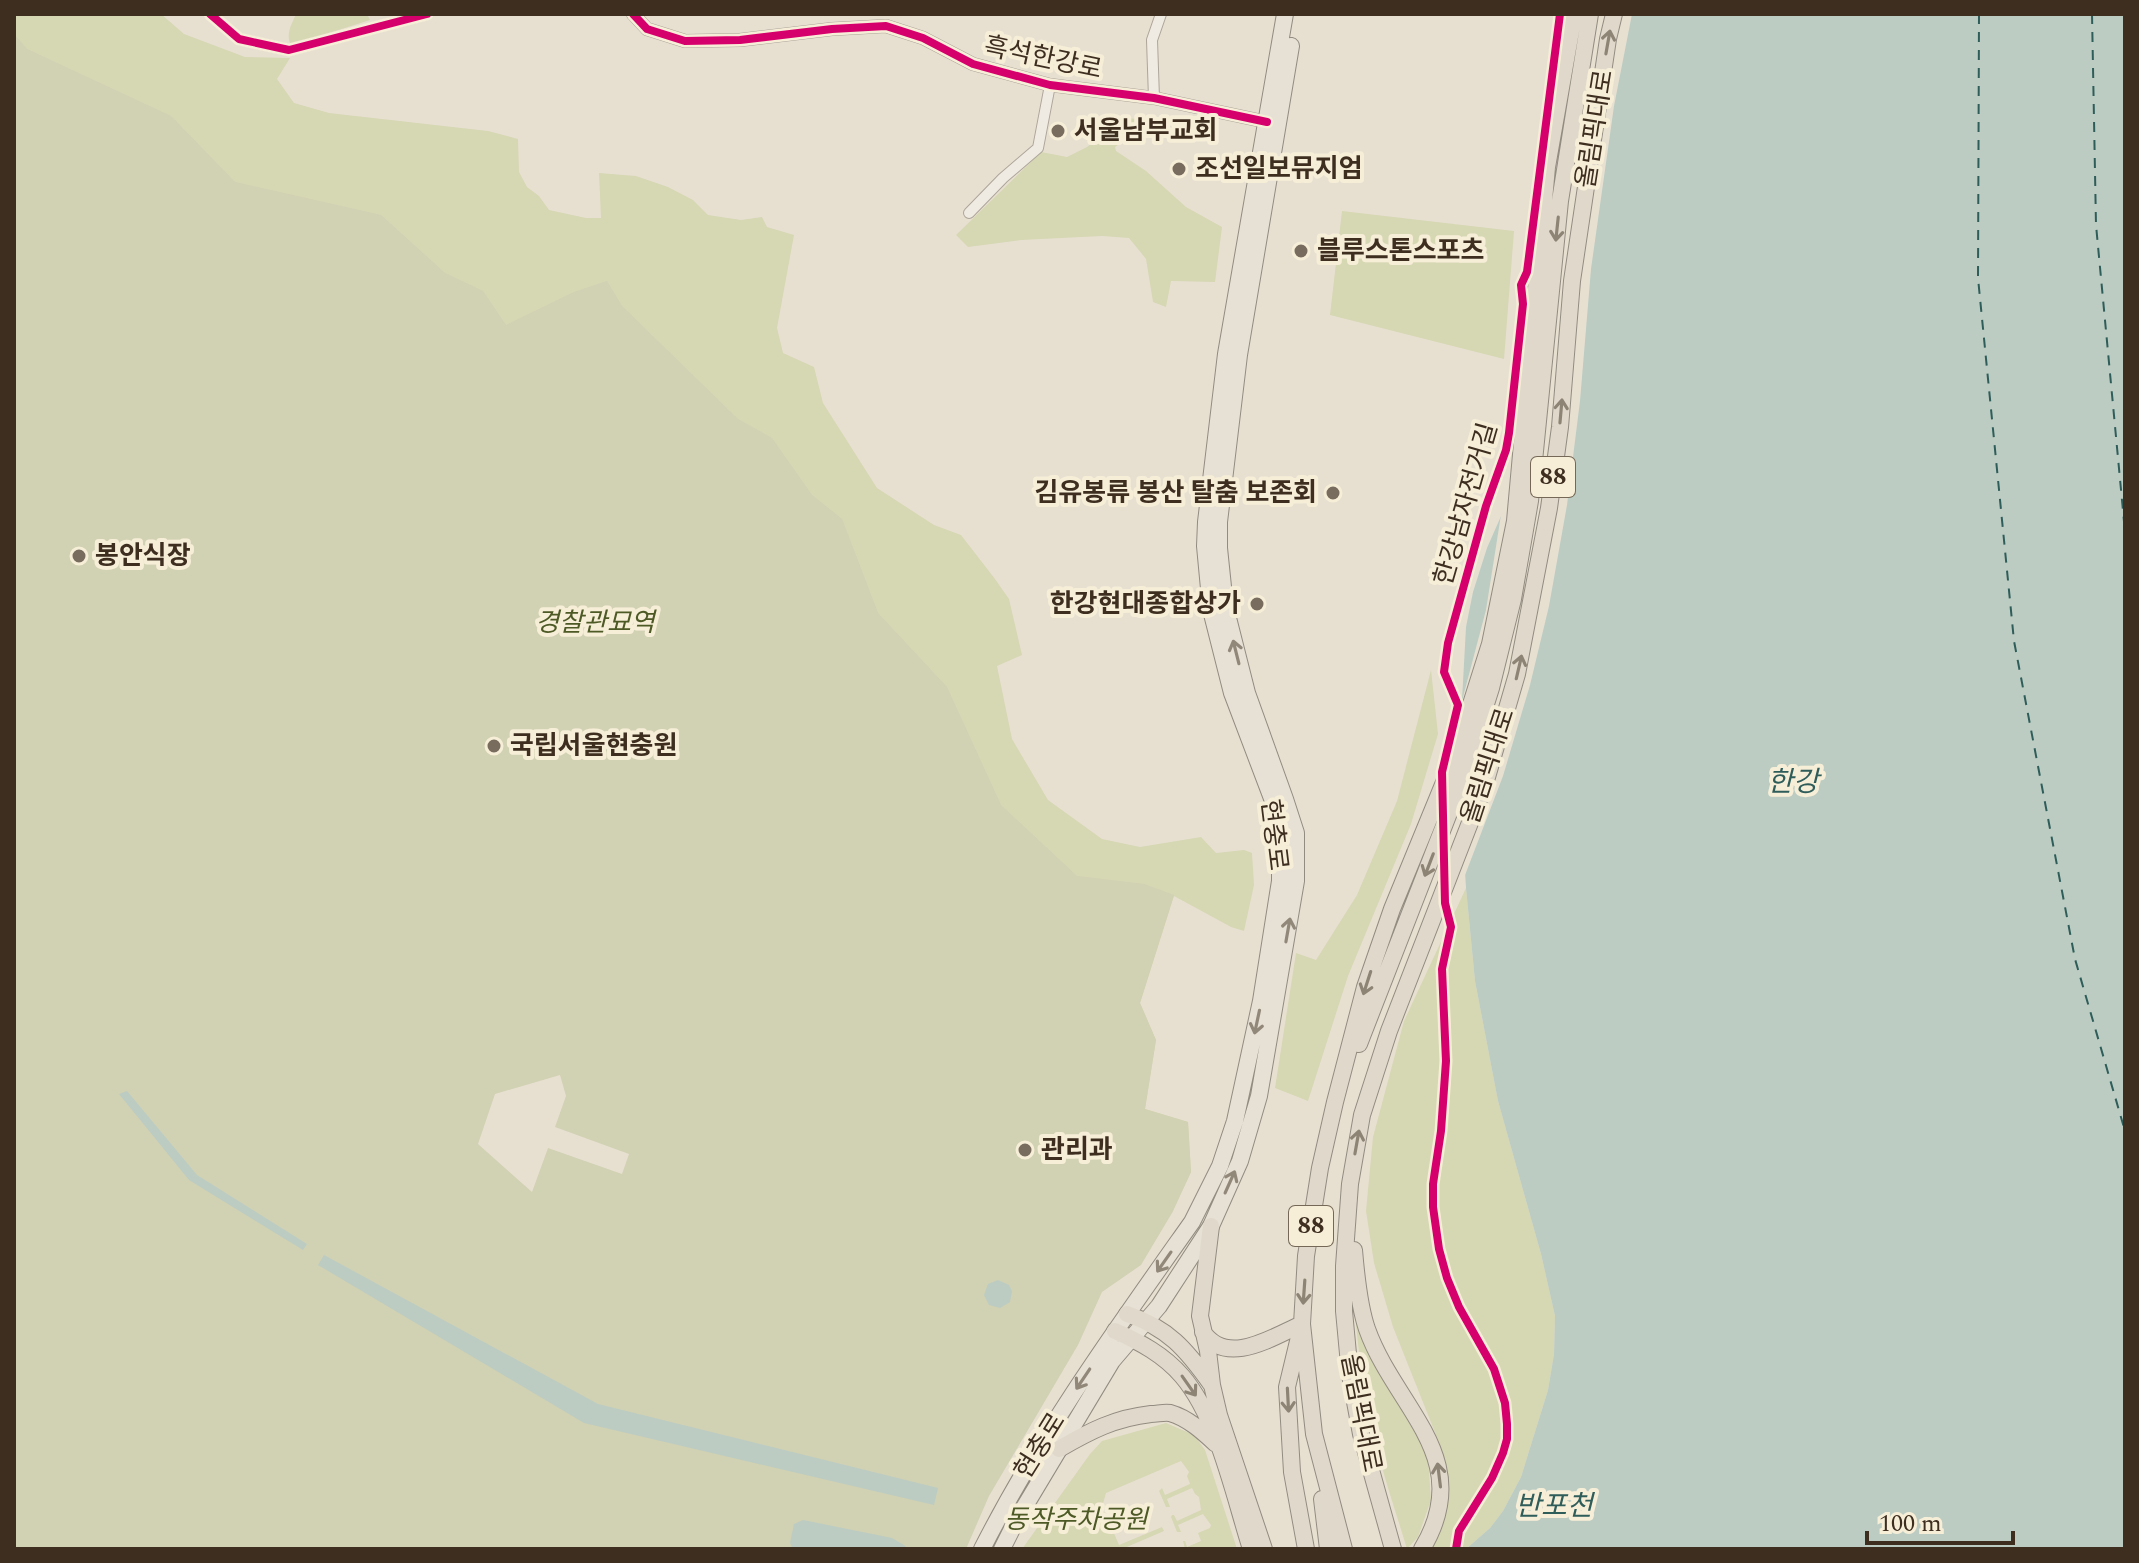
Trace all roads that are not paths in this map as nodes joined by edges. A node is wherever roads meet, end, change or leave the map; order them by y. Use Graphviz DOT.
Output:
graph roads {
  1 [pos="210,14"];
  2 [pos="427,14"];
  3 [pos="633,14"];
  4 [pos="1161,14"];
  5 [pos="1285,14"];
  6 [pos="1296,14"];
  7 [pos="1574,14"];
  8 [pos="1590,14"];
  9 [pos="1614,14"];
  10 [pos="1050,85"];
  11 [pos="1154,98"];
  12 [pos="1267,122"];
  13 [pos="969,213"];
  14 [pos="1335,1102"];
  15 [pos="1350,1184"];
  16 [pos="1211,1226"];
  17 [pos="1127,1314"];
  18 [pos="1147,1321"];
  19 [pos="1302,1324"];
  20 [pos="1115,1331"];
  21 [pos="1203,1332"];
  22 [pos="1132,1338"];
  23 [pos="1212,1385"];
  24 [pos="1314,1434"];
  25 [pos="1219,1447"];
  26 [pos="1059,1449"];
  27 [pos="982,1549"];
  28 [pos="1002,1549"];
  29 [pos="1251,1549"];
  30 [pos="1264,1549"];
  31 [pos="1306,1549"];
  32 [pos="1328,1549"];
  33 [pos="1344,1549"];
  34 [pos="1393,1549"];
  35 [pos="1422,1549"];
  1 -- 2 [label="street"];
  3 -- 10 [label="street, 흑석한강로"];
  4 -- 11 [label="street"];
  5 -- 12 [label="main road, 현충로"];
  16 -- 6 [label="main road, 현충로, one-way"];
  7 -- 14 [label="highway, 올림픽대로 / 88, one-way"];
  8 -- 14 [label="highway, 올림픽대로 / 88, one-way"];
  15 -- 9 [label="highway, 올림픽대로 / 88, one-way"];
  10 -- 11 [label="street, 흑석한강로"];
  10 -- 13 [label="street"];
  11 -- 12 [label="street, 흑석한강로"];
  12 -- 17 [label="main road, 현충로, one-way"];
  14 -- 19 [label="highway, 올림픽대로 / 88, one-way"];
  15 -- 34 [label="highway, 올림픽대로 / 88"];
  35 -- 15 [label="highway, one-way"];
  16 -- 18 [label="main road, 현충로"];
  16 -- 21 [label="highway"];
  17 -- 18 [label="highway"];
  17 -- 20 [label="main road, 현충로"];
  18 -- 22 [label="main road, 현충로"];
  18 -- 23 [label="highway"];
  19 -- 21 [label="highway"];
  19 -- 24 [label="highway, 올림픽대로 / 88"];
  19 -- 31 [label="highway, one-way"];
  20 -- 22 [label="highway"];
  20 -- 27 [label="main road, 현충로, one-way"];
  21 -- 23 [label="highway"];
  22 -- 25 [label="highway, one-way"];
  22 -- 26 [label="main road, 현충로"];
  23 -- 30 [label="highway"];
  24 -- 32 [label="highway, 올림픽대로 / 88"];
  24 -- 33 [label="highway, 올림픽대로 / 88"];
  25 -- 26 [label="highway"];
  25 -- 29 [label="highway"];
  26 -- 28 [label="main road, 현충로"];
}
